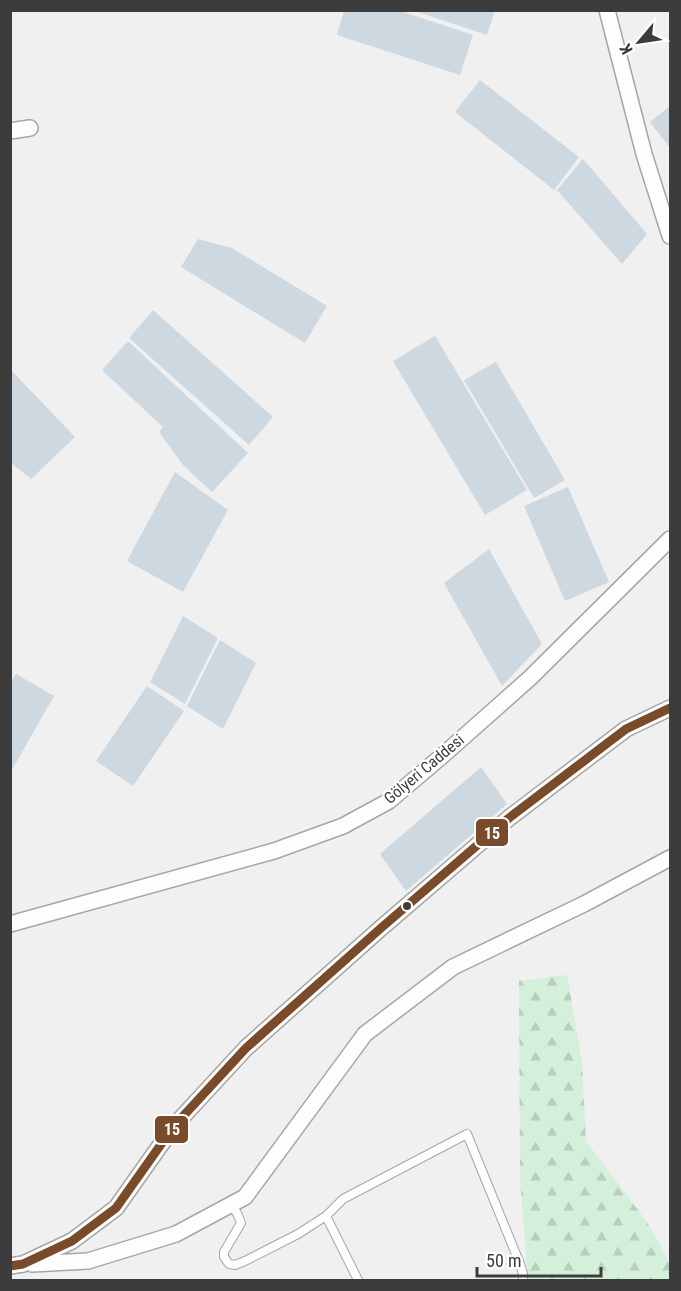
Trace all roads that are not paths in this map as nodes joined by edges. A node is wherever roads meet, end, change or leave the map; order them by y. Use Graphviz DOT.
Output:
graph roads {
  1 [pos="608,10"];
  2 [pos="30,128"];
  3 [pos="10,130"];
  4 [pos="670,236"];
  5 [pos="670,539"];
  6 [pos="670,708"];
  7 [pos="670,858"];
  8 [pos="10,924"];
  9 [pos="231,1204"];
  10 [pos="326,1216"];
  11 [pos="17,1265"];
  12 [pos="358,1281"];
  13 [pos="522,1281"];
  1 -- 4 [label="street"];
  2 -- 3 [label="street"];
  5 -- 8 [label="street, Gölyeri Caddesi"];
  6 -- 11 [label="street"];
  7 -- 9 [label="street"];
  9 -- 10 [label="lane"];
  9 -- 11 [label="street"];
  10 -- 12 [label="lane"];
  10 -- 13 [label="lane"];
}
